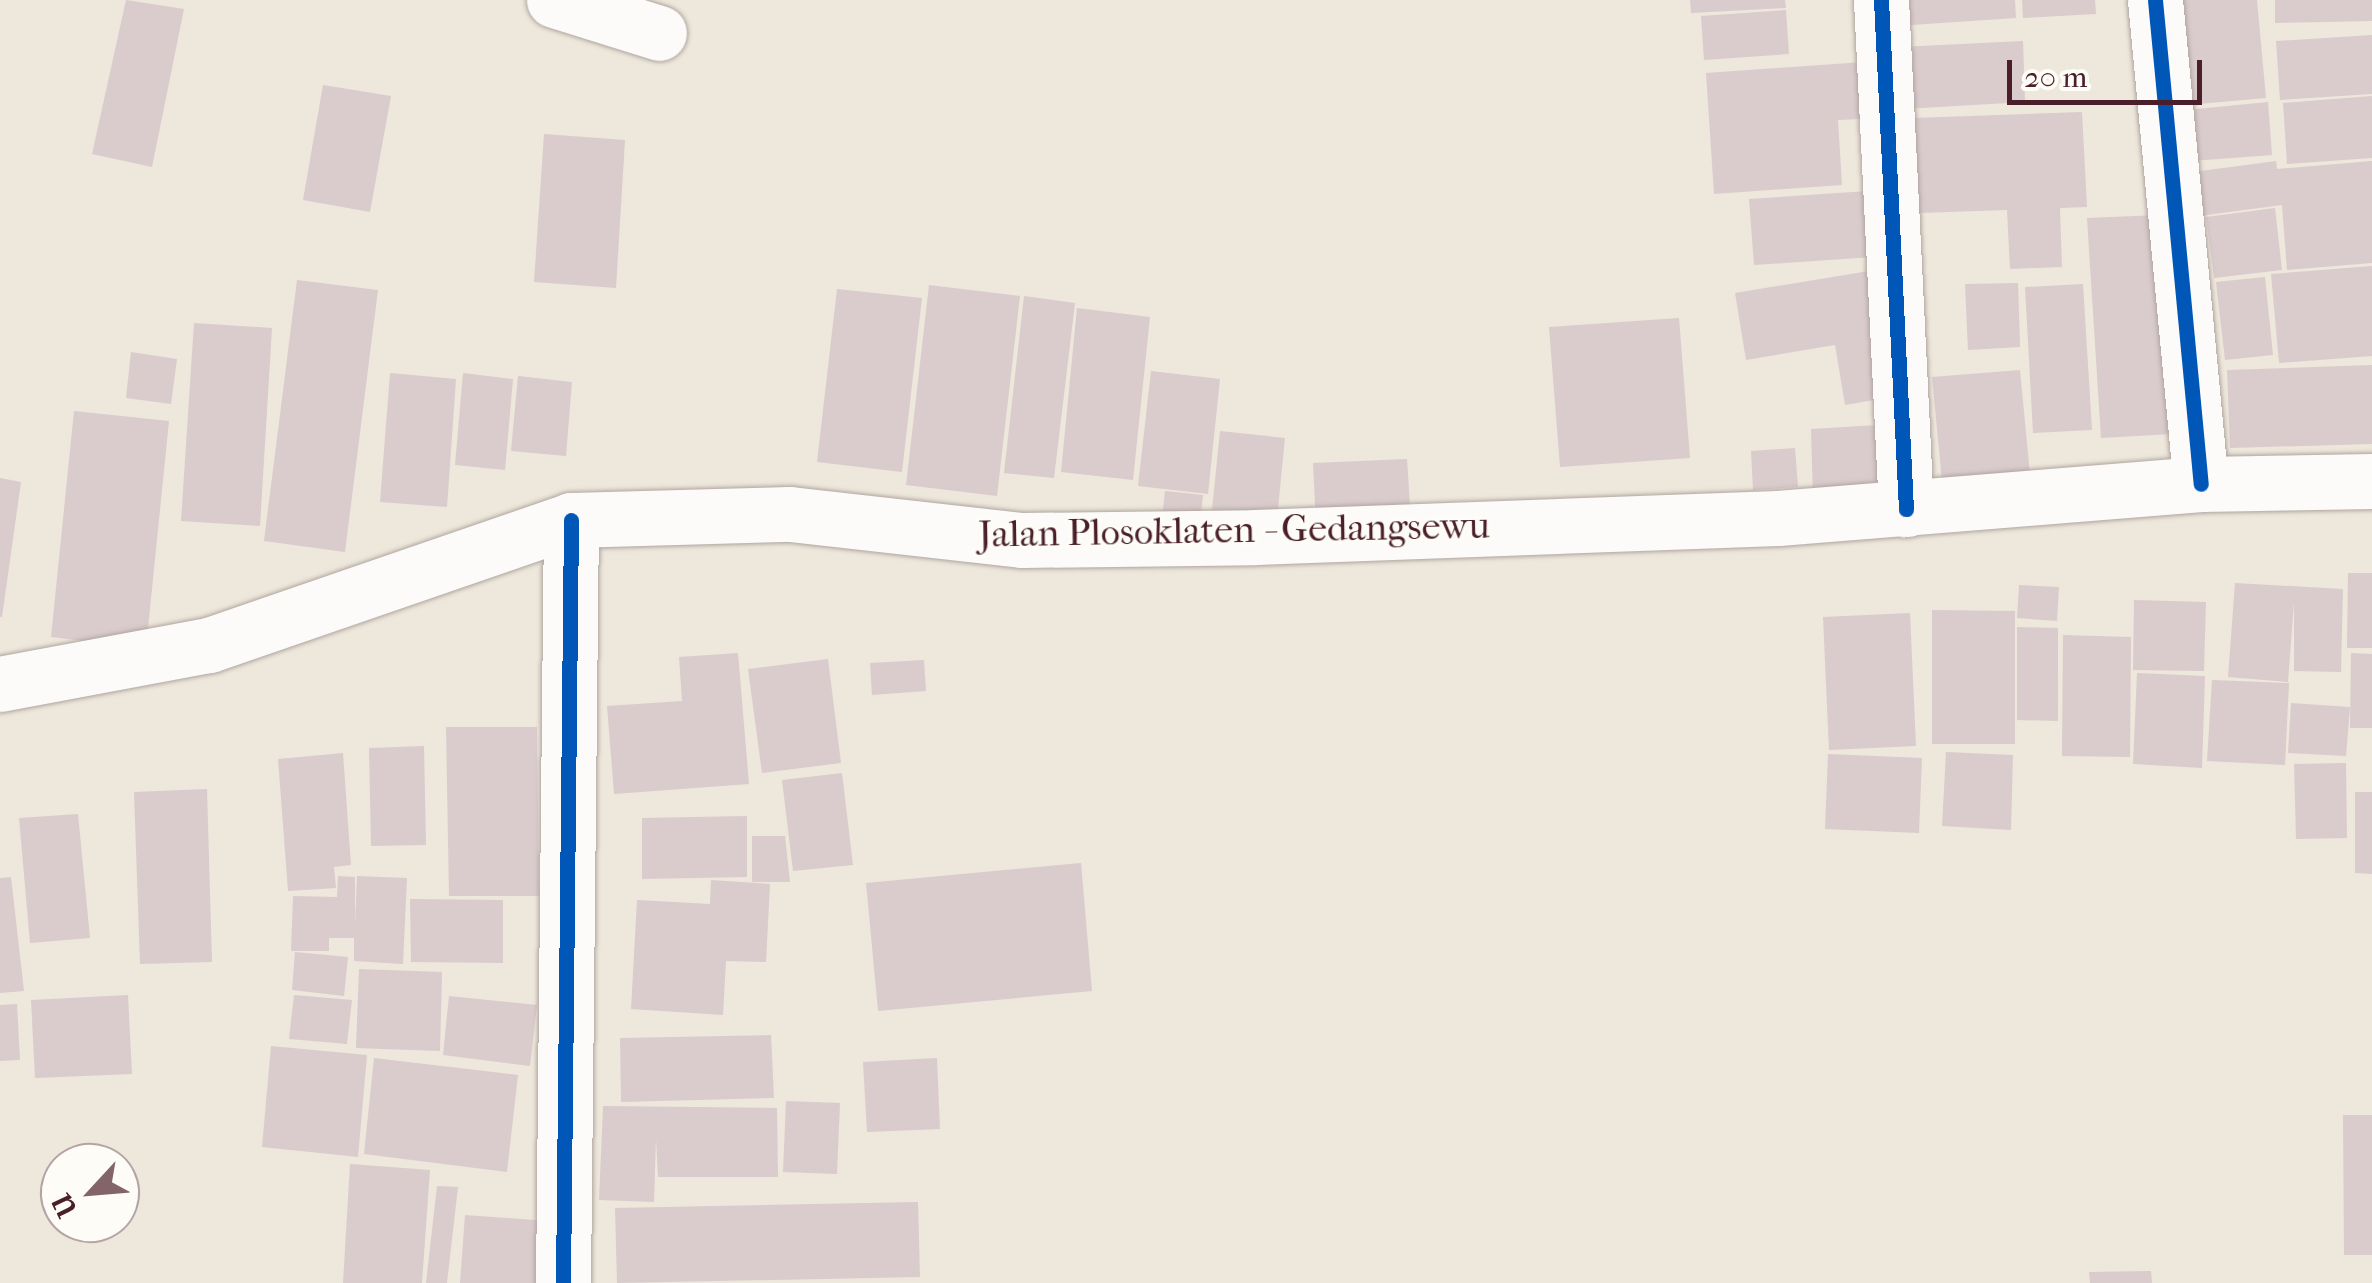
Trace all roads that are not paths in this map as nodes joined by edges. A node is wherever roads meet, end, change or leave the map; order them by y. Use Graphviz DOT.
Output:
graph roads {
  1 [pos="554,0"];
  2 [pos="1881,0"];
  3 [pos="2156,0"];
  4 [pos="659,34"];
  5 [pos="2372,480"];
  6 [pos="2201,484"];
  7 [pos="1906,509"];
  8 [pos="571,520"];
  9 [pos="0,684"];
  10 [pos="563,1283"];
  1 -- 4 [label="main road"];
  2 -- 7 [label="main road"];
  3 -- 6 [label="main road"];
  5 -- 6 [label="main road, Jalan Plosoklaten - Gedangsewu"];
  6 -- 7 [label="main road, Jalan Plosoklaten - Gedangsewu"];
  7 -- 8 [label="main road, Jalan Plosoklaten - Gedangsewu"];
  8 -- 9 [label="main road, Jalan Plosoklaten - Gedangsewu"];
  8 -- 10 [label="main road"];
}
